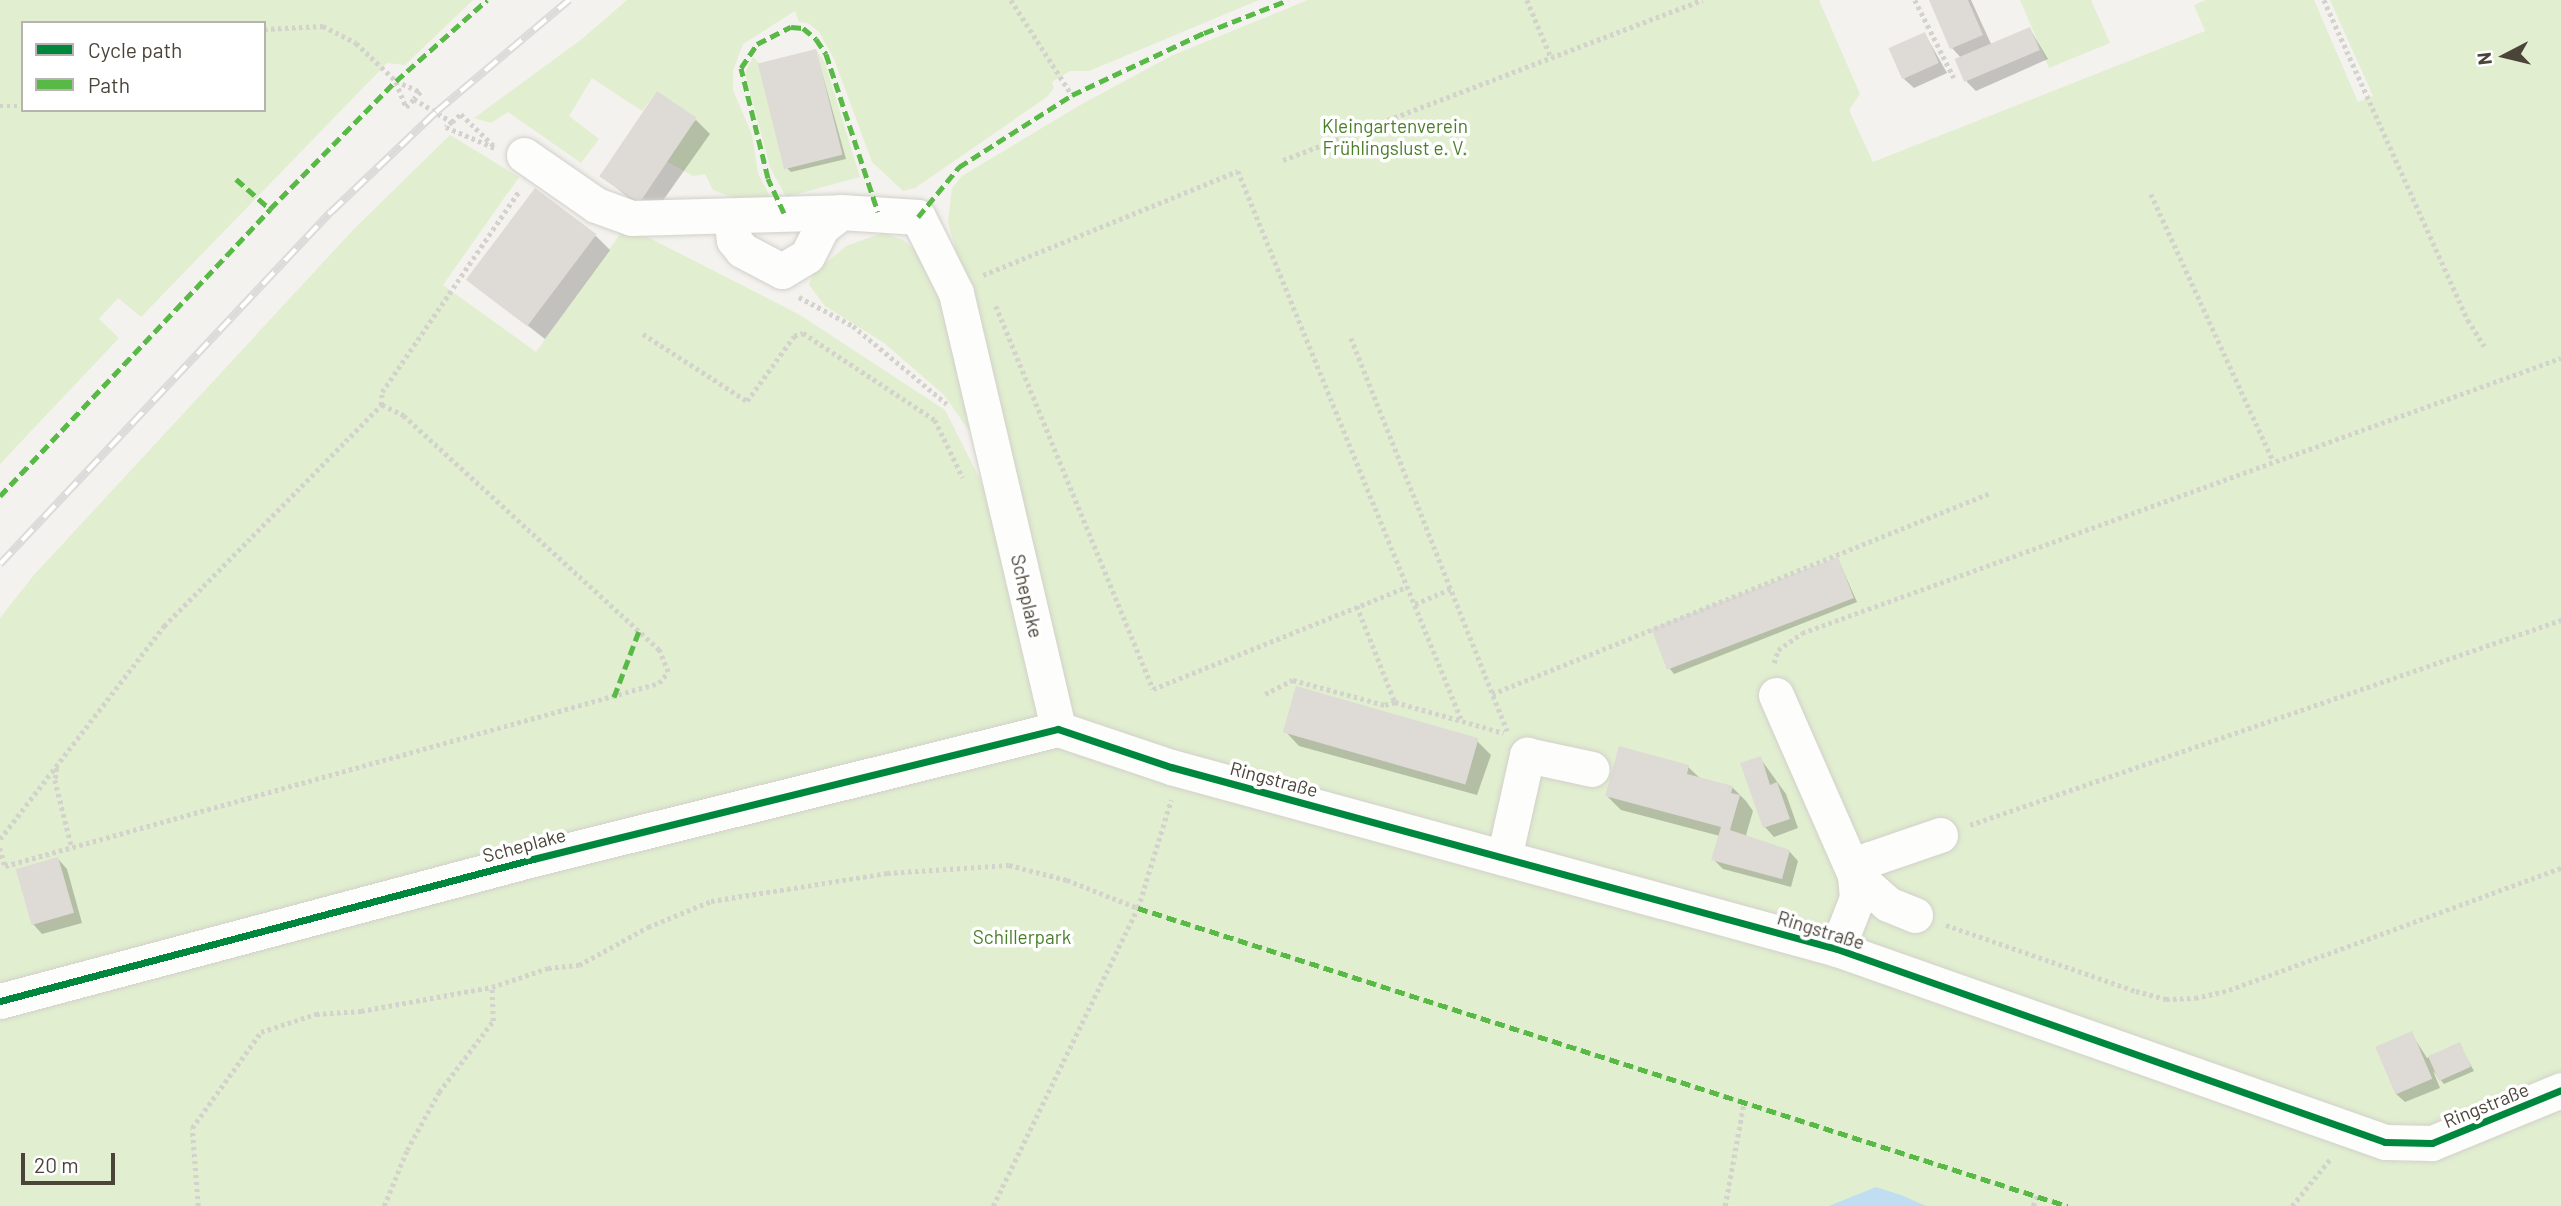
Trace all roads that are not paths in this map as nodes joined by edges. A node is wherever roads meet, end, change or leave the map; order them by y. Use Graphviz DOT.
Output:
graph roads {
  1 [pos="519,156"];
  2 [pos="841,212"];
  3 [pos="731,216"];
  4 [pos="1776,695"];
  5 [pos="1058,729"];
  6 [pos="1592,769"];
  7 [pos="1940,835"];
  8 [pos="1504,858"];
  9 [pos="1855,875"];
  10 [pos="1915,915"];
  11 [pos="1837,949"];
  12 [pos="0,1001"];
  13 [pos="2561,1090"];
  1 -- 3 [label="street, Scheplake"];
  2 -- 3 [label="street, Scheplake"];
  2 -- 3 [label="street"];
  2 -- 5 [label="street, Scheplake"];
  4 -- 9 [label="street"];
  5 -- 8 [label="street, Ringstraße"];
  5 -- 12 [label="street, Scheplake"];
  6 -- 8 [label="street"];
  7 -- 9 [label="street"];
  8 -- 11 [label="street, Ringstraße"];
  9 -- 10 [label="street"];
  9 -- 11 [label="street"];
  11 -- 13 [label="street, Ringstraße"];
}
